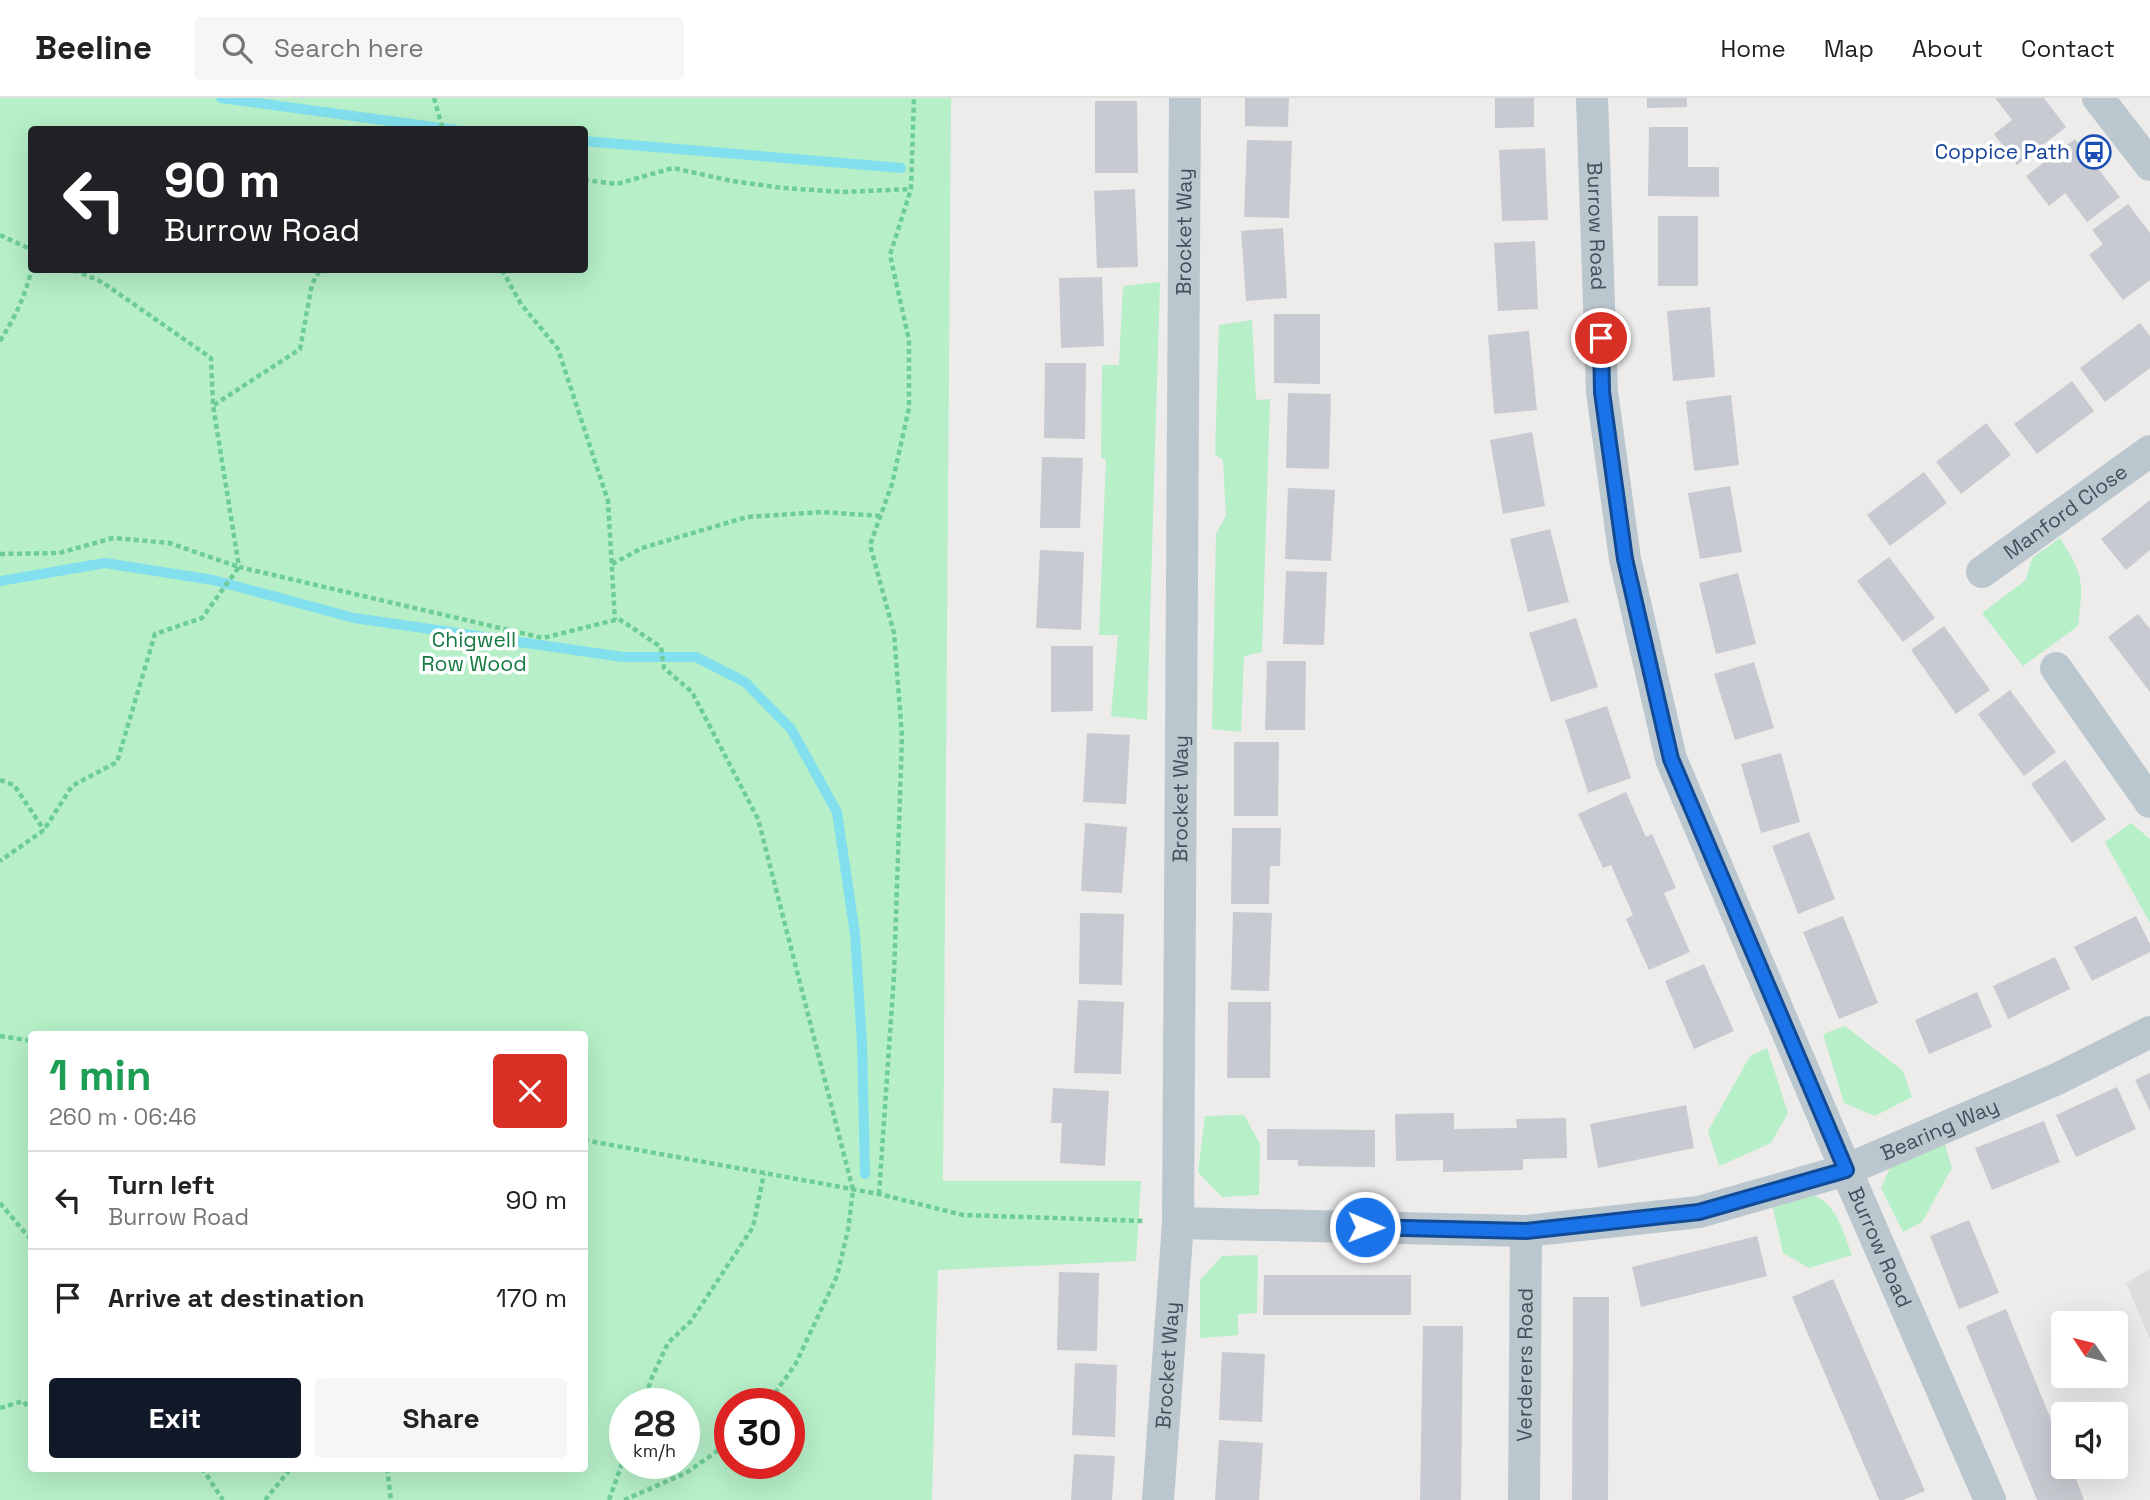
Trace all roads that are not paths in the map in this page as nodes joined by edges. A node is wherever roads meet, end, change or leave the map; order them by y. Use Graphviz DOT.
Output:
graph roads {
  1 [pos="1185,98"];
  2 [pos="1592,98"];
  3 [pos="2098,98"];
  4 [pos="2150,165"];
  5 [pos="2150,451"];
  6 [pos="1982,572"];
  7 [pos="2056,668"];
  8 [pos="2150,802"];
  9 [pos="2150,1032"];
  10 [pos="1846,1170"];
  11 [pos="1178,1223"];
  12 [pos="1526,1231"];
  13 [pos="1158,1500"];
  14 [pos="1524,1500"];
  15 [pos="1990,1500"];
  1 -- 11 [label="street, Brocket Way"];
  2 -- 10 [label="street, Burrow Road"];
  3 -- 4 [label="street"];
  5 -- 6 [label="street, Manford Close"];
  7 -- 8 [label="street"];
  9 -- 10 [label="street, Bearing Way"];
  10 -- 12 [label="street, Bearing Way"];
  10 -- 15 [label="street, Burrow Road"];
  11 -- 12 [label="street, Bearing Way"];
  11 -- 13 [label="street, Brocket Way"];
  12 -- 14 [label="street, Verderers Road"];
}
